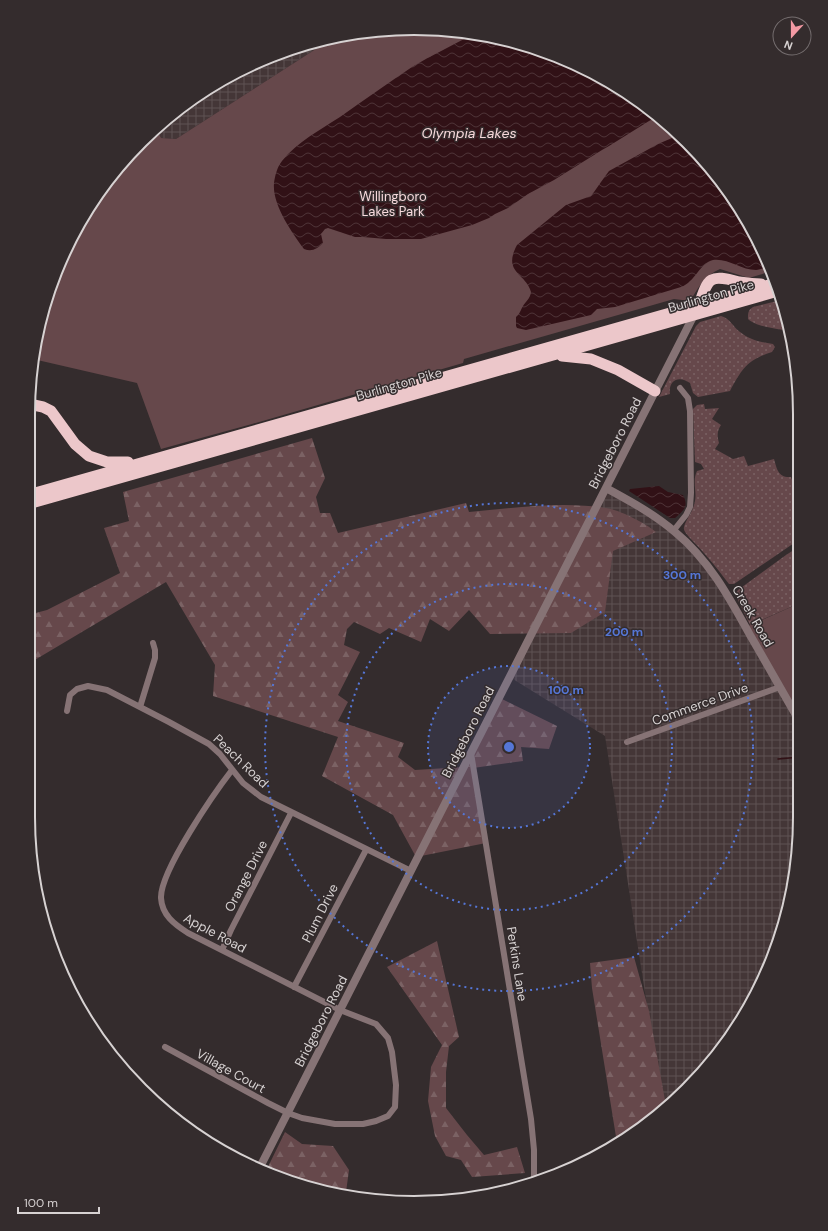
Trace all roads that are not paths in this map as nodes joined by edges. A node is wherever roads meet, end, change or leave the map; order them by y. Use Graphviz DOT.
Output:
graph roads {
  1 [pos="771,286"];
  2 [pos="771,288"];
  3 [pos="696,310"];
  4 [pos="553,355"];
  5 [pos="680,388"];
  6 [pos="655,391"];
  7 [pos="35,405"];
  8 [pos="140,463"];
  9 [pos="606,488"];
  10 [pos="35,493"];
  11 [pos="35,502"];
  12 [pos="674,530"];
  13 [pos="153,643"];
  14 [pos="780,687"];
  15 [pos="140,707"];
  16 [pos="793,710"];
  17 [pos="67,711"];
  18 [pos="627,742"];
  19 [pos="471,752"];
  20 [pos="232,770"];
  21 [pos="291,813"];
  22 [pos="366,850"];
  23 [pos="411,871"];
  24 [pos="222,950"];
  25 [pos="294,987"];
  26 [pos="340,1010"];
  27 [pos="165,1047"];
  28 [pos="288,1113"];
  29 [pos="262,1164"];
  30 [pos="534,1177"];
  1 -- 3 [label="highway"];
  2 -- 3 [label="highway, Burlington Pike"];
  3 -- 4 [label="highway, Burlington Pike"];
  3 -- 6 [label="street, Bridgeboro Road"];
  3 -- 8 [label="highway, Burlington Pike"];
  4 -- 6 [label="highway"];
  4 -- 11 [label="highway, Burlington Pike"];
  5 -- 12 [label="street"];
  6 -- 9 [label="street, Bridgeboro Road"];
  7 -- 8 [label="highway"];
  8 -- 10 [label="highway, Burlington Pike"];
  9 -- 12 [label="street, Creek Road"];
  9 -- 19 [label="street, Bridgeboro Road"];
  12 -- 14 [label="street, Creek Road"];
  13 -- 15 [label="street"];
  14 -- 16 [label="street, Creek Road"];
  14 -- 18 [label="street, Commerce Drive"];
  15 -- 17 [label="street, Peach Road"];
  15 -- 20 [label="street, Peach Road"];
  19 -- 23 [label="street, Bridgeboro Road"];
  19 -- 30 [label="street, Perkins Lane"];
  20 -- 21 [label="street, Peach Road"];
  20 -- 24 [label="street, Apple Road"];
  21 -- 22 [label="street, Peach Road"];
  21 -- 24 [label="street, Orange Drive"];
  22 -- 23 [label="street, Peach Road"];
  22 -- 25 [label="street, Plum Drive"];
  23 -- 26 [label="street, Bridgeboro Road"];
  24 -- 25 [label="street, Apple Road"];
  25 -- 26 [label="street, Apple Road"];
  26 -- 28 [label="street, Bridgeboro Road"];
  26 -- 28 [label="street, Village Court"];
  27 -- 28 [label="street, Village Court"];
  28 -- 29 [label="street, Bridgeboro Road"];
}
